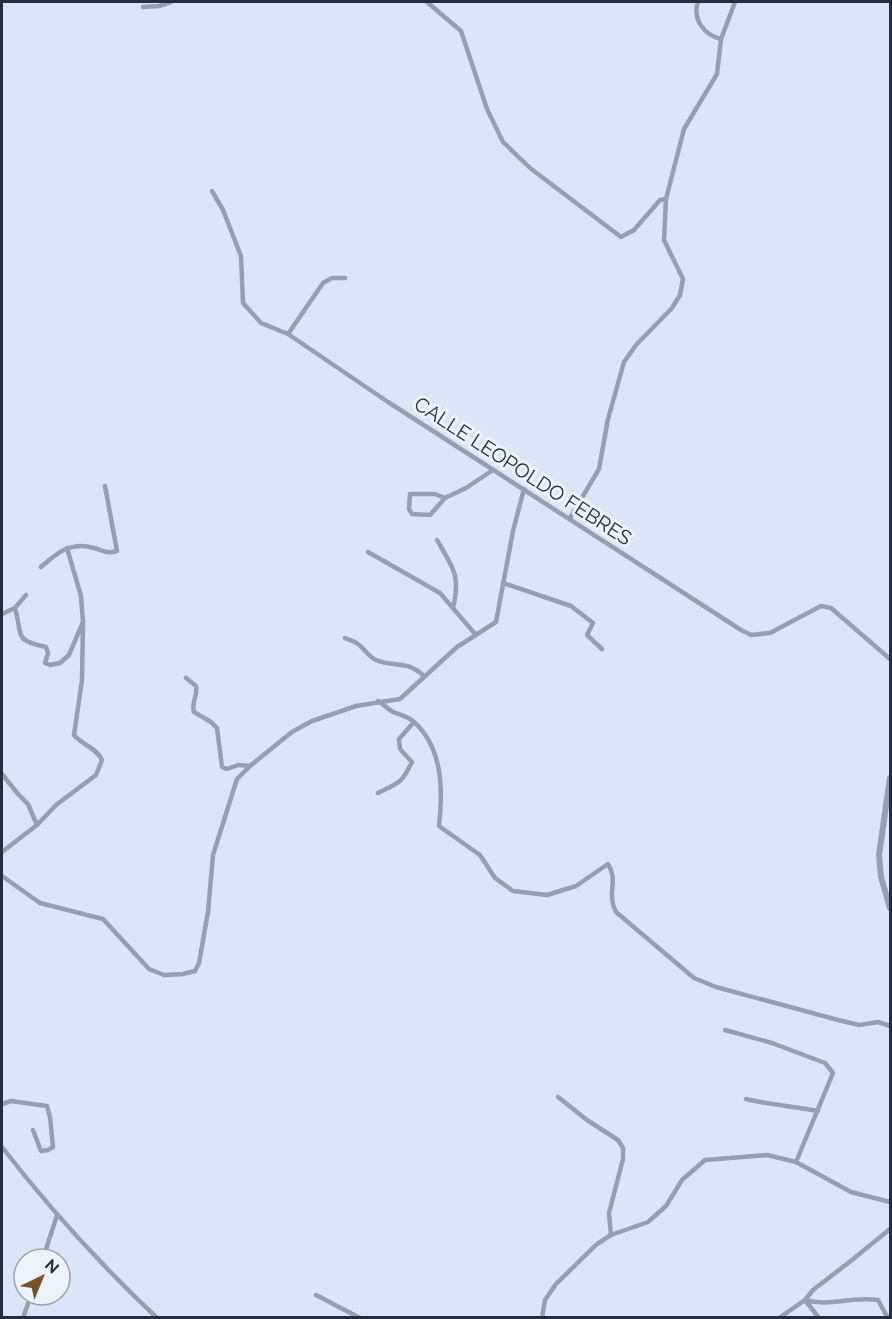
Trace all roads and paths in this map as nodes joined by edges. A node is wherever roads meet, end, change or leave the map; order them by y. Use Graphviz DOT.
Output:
graph roads {
  1 [pos="171,2"];
  2 [pos="427,2"];
  3 [pos="698,2"];
  4 [pos="735,2"];
  5 [pos="143,8"];
  6 [pos="721,39"];
  7 [pos="212,191"];
  8 [pos="666,199"];
  9 [pos="345,278"];
  10 [pos="288,334"];
  11 [pos="493,470"];
  12 [pos="105,486"];
  13 [pos="524,489"];
  14 [pos="445,498"];
  15 [pos="570,519"];
  16 [pos="437,540"];
  17 [pos="67,548"];
  18 [pos="368,552"];
  19 [pos="41,567"];
  20 [pos="503,582"];
  21 [pos="26,595"];
  22 [pos="15,608"];
  23 [pos="453,608"];
  24 [pos="2,614"];
  25 [pos="83,622"];
  26 [pos="476,634"];
  27 [pos="345,638"];
  28 [pos="602,649"];
  29 [pos="891,658"];
  30 [pos="424,676"];
  31 [pos="186,678"];
  32 [pos="378,701"];
  33 [pos="414,722"];
  34 [pos="250,766"];
  35 [pos="2,774"];
  36 [pos="891,778"];
  37 [pos="378,793"];
  38 [pos="37,825"];
  39 [pos="2,852"];
  40 [pos="2,876"];
  41 [pos="891,908"];
  42 [pos="891,1026"];
  43 [pos="725,1030"];
  44 [pos="558,1097"];
  45 [pos="746,1098"];
  46 [pos="2,1104"];
  47 [pos="818,1111"];
  48 [pos="33,1131"];
  49 [pos="2,1147"];
  50 [pos="796,1162"];
  51 [pos="891,1202"];
  52 [pos="57,1215"];
  53 [pos="891,1229"];
  54 [pos="611,1235"];
  55 [pos="47,1247"];
  56 [pos="316,1295"];
  57 [pos="805,1300"];
  58 [pos="157,1317"];
  59 [pos="360,1317"];
  60 [pos="542,1317"];
  61 [pos="779,1317"];
  62 [pos="819,1317"];
  63 [pos="888,1317"];
  1 -- 5 [label="street"];
  2 -- 8 [label="street"];
  3 -- 6 [label="street"];
  4 -- 6 [label="street"];
  6 -- 8 [label="street"];
  7 -- 10 [label="street, CALLE LEOPOLDO FEBRES"];
  8 -- 15 [label="street"];
  9 -- 10 [label="street"];
  10 -- 11 [label="street, CALLE LEOPOLDO FEBRES"];
  11 -- 13 [label="street, CALLE LEOPOLDO FEBRES"];
  11 -- 14 [label="street"];
  12 -- 17 [label="street"];
  13 -- 15 [label="street, CALLE LEOPOLDO FEBRES"];
  13 -- 20 [label="street"];
  14 -- 14 [label="street"];
  15 -- 29 [label="street, CALLE LEOPOLDO FEBRES"];
  16 -- 23 [label="street"];
  17 -- 19 [label="street"];
  17 -- 25 [label="street"];
  18 -- 23 [label="street"];
  20 -- 26 [label="street"];
  20 -- 28 [label="street"];
  21 -- 22 [label="street"];
  22 -- 24 [label="street"];
  22 -- 25 [label="street"];
  23 -- 26 [label="street"];
  25 -- 38 [label="street"];
  26 -- 30 [label="street"];
  27 -- 30 [label="street"];
  30 -- 32 [label="street"];
  31 -- 34 [label="street"];
  32 -- 33 [label="street"];
  32 -- 34 [label="street"];
  33 -- 37 [label="street"];
  33 -- 42 [label="street"];
  34 -- 40 [label="street"];
  35 -- 38 [label="street"];
  36 -- 41 [label="street"];
  38 -- 39 [label="street"];
  43 -- 47 [label="street"];
  44 -- 54 [label="street"];
  45 -- 47 [label="street"];
  46 -- 48 [label="street"];
  47 -- 50 [label="street"];
  49 -- 52 [label="street"];
  50 -- 51 [label="street"];
  50 -- 54 [label="street"];
  52 -- 55 [label="street"];
  52 -- 58 [label="street"];
  53 -- 57 [label="street"];
  54 -- 60 [label="street"];
  56 -- 59 [label="street"];
  57 -- 61 [label="street"];
  57 -- 62 [label="street"];
  57 -- 63 [label="street"];
}
